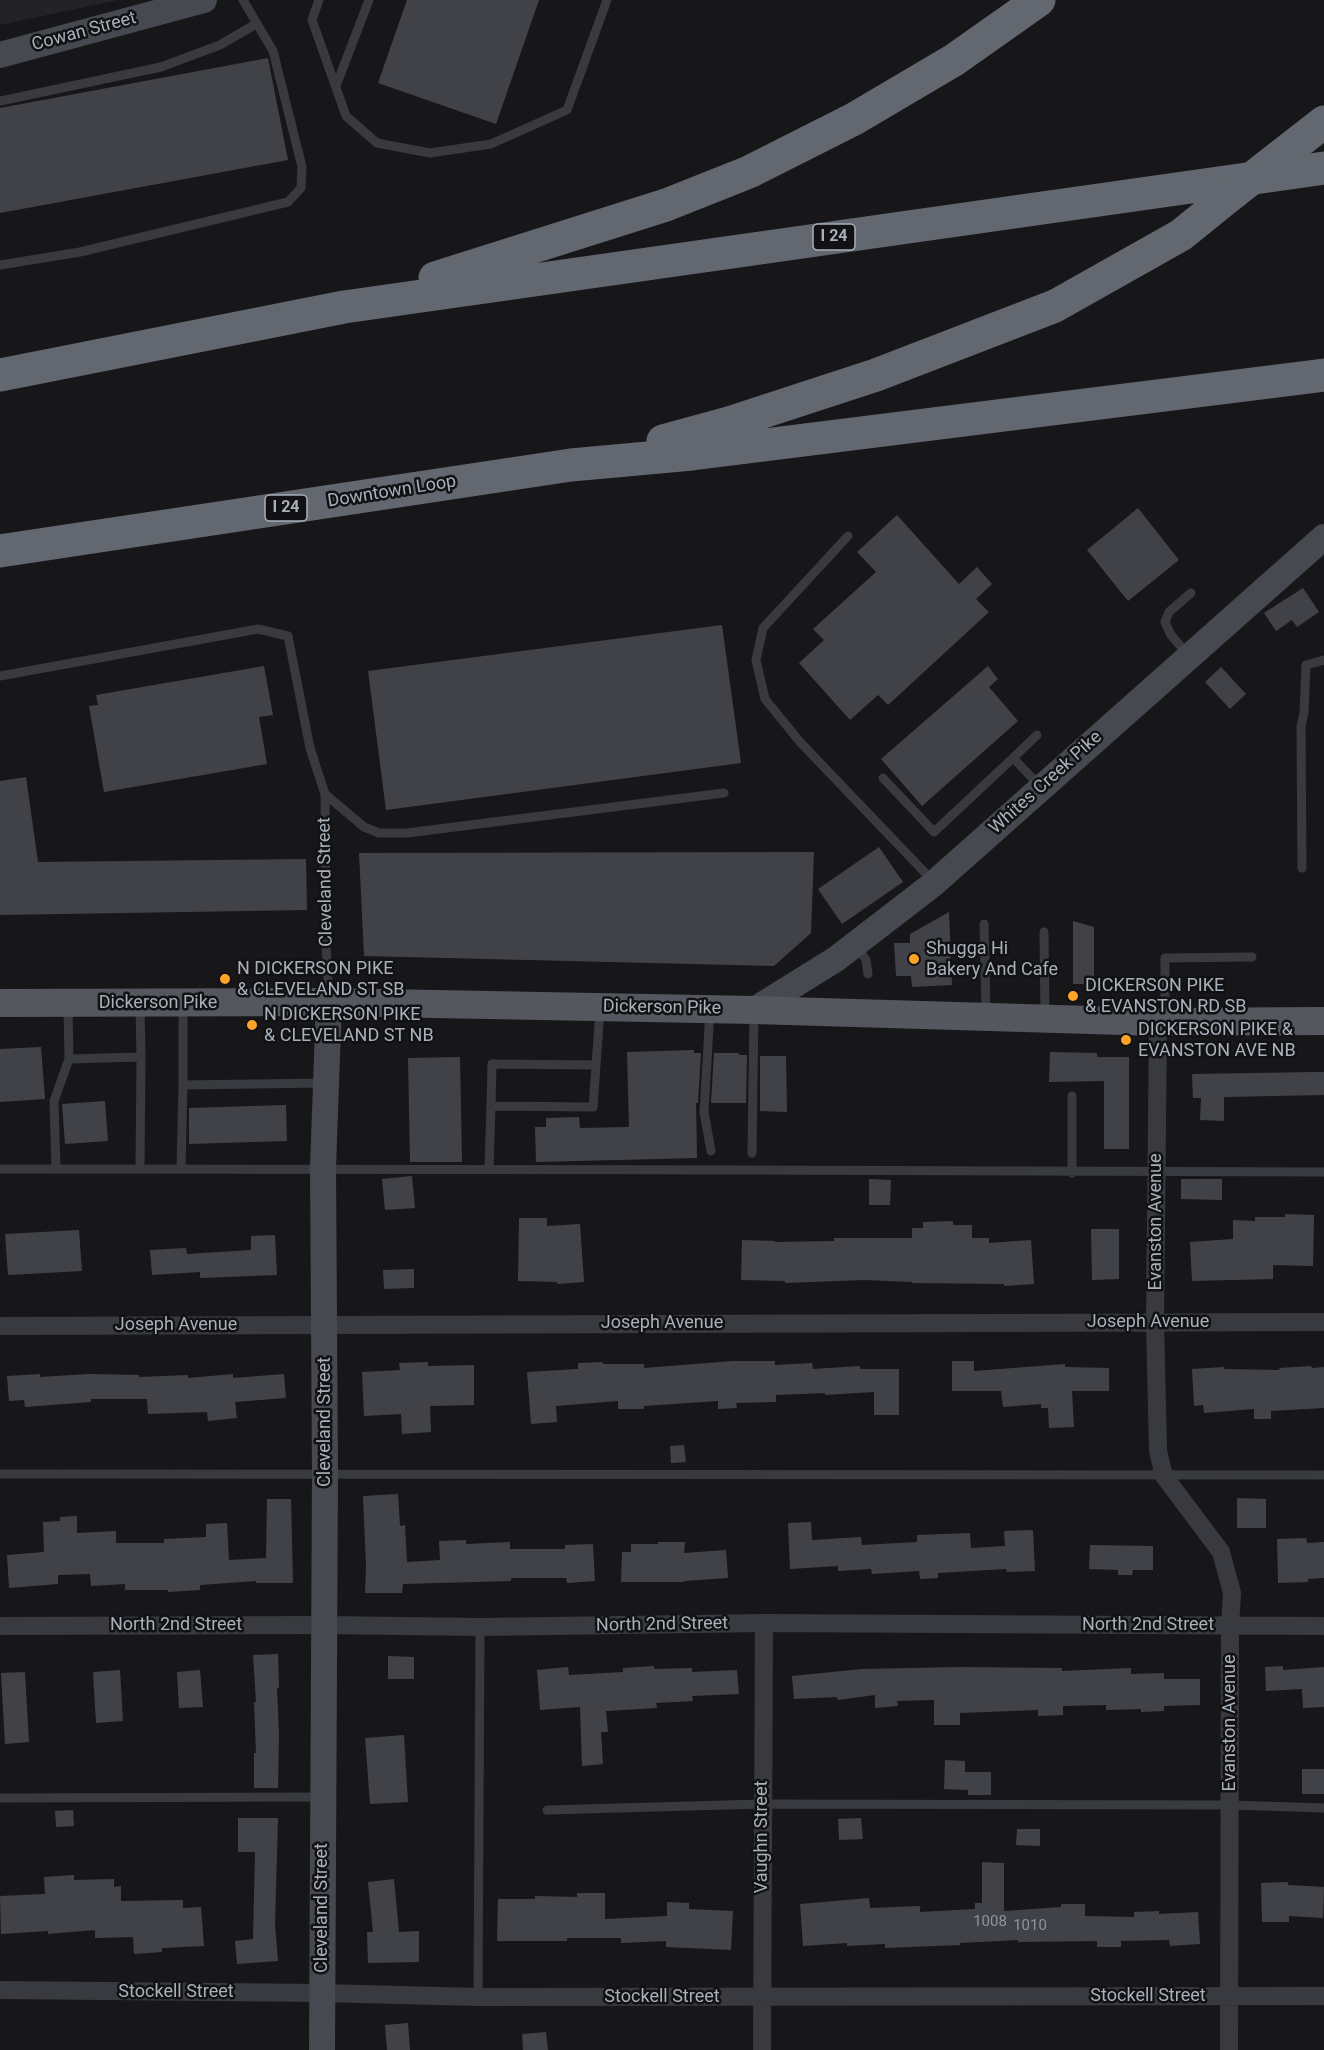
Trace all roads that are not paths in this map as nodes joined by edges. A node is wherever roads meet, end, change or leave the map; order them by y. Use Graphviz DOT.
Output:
graph roads {
  1 [pos="204,0"];
  2 [pos="243,0"];
  3 [pos="319,0"];
  4 [pos="369,0"];
  5 [pos="607,0"];
  6 [pos="1039,0"];
  7 [pos="256,24"];
  8 [pos="0,55"];
  9 [pos="336,86"];
  10 [pos="0,101"];
  11 [pos="1324,122"];
  12 [pos="1324,168"];
  13 [pos="0,265"];
  14 [pos="345,307"];
  15 [pos="0,375"];
  16 [pos="1324,375"];
  17 [pos="571,465"];
  18 [pos="848,536"];
  19 [pos="1324,537"];
  20 [pos="0,551"];
  21 [pos="1191,593"];
  22 [pos="1189,656"];
  23 [pos="1324,660"];
  24 [pos="0,676"];
  25 [pos="1037,735"];
  26 [pos="1013,758"];
  27 [pos="883,778"];
  28 [pos="1041,788"];
  29 [pos="724,793"];
  30 [pos="325,795"];
  31 [pos="1302,868"];
  32 [pos="934,882"];
  33 [pos="984,924"];
  34 [pos="1044,932"];
  35 [pos="856,944"];
  36 [pos="1252,957"];
  37 [pos="868,974"];
  38 [pos="183,1002"];
  39 [pos="329,1002"];
  40 [pos="0,1003"];
  41 [pos="68,1003"];
  42 [pos="140,1003"];
  43 [pos="600,1007"];
  44 [pos="710,1009"];
  45 [pos="754,1010"];
  46 [pos="986,1016"];
  47 [pos="1045,1018"];
  48 [pos="1324,1021"];
  49 [pos="1161,1022"];
  50 [pos="141,1057"];
  51 [pos="69,1059"];
  52 [pos="596,1065"];
  53 [pos="326,1083"];
  54 [pos="183,1085"];
  55 [pos="1072,1096"];
  56 [pos="491,1106"];
  57 [pos="711,1151"];
  58 [pos="752,1154"];
  59 [pos="323,1167"];
  60 [pos="140,1168"];
  61 [pos="181,1168"];
  62 [pos="489,1168"];
  63 [pos="0,1169"];
  64 [pos="56,1169"];
  65 [pos="1324,1172"];
  66 [pos="1072,1173"];
  67 [pos="1156,1173"];
  68 [pos="1155,1321"];
  69 [pos="1324,1322"];
  70 [pos="325,1324"];
  71 [pos="0,1326"];
  72 [pos="0,1474"];
  73 [pos="325,1474"];
  74 [pos="1324,1475"];
  75 [pos="1164,1476"];
  76 [pos="764,1623"];
  77 [pos="323,1625"];
  78 [pos="0,1626"];
  79 [pos="1230,1626"];
  80 [pos="1324,1626"];
  81 [pos="480,1627"];
  82 [pos="322,1797"];
  83 [pos="0,1798"];
  84 [pos="762,1804"];
  85 [pos="1230,1805"];
  86 [pos="1324,1808"];
  87 [pos="547,1810"];
  88 [pos="0,1990"];
  89 [pos="321,1993"];
  90 [pos="1324,1995"];
  91 [pos="1229,1996"];
  92 [pos="478,1997"];
  93 [pos="762,1997"];
  94 [pos="322,2050"];
  95 [pos="762,2050"];
  96 [pos="1229,2050"];
  1 -- 8 [label="main road, Cowan Street"];
  2 -- 7 [label="lane"];
  3 -- 9 [label="lane"];
  4 -- 9 [label="lane"];
  5 -- 9 [label="lane"];
  6 -- 14 [label="highway"];
  7 -- 10 [label="lane"];
  7 -- 13 [label="lane"];
  11 -- 17 [label="highway, bridge"];
  12 -- 14 [label="highway, I 24"];
  14 -- 15 [label="highway, I 24"];
  16 -- 17 [label="highway, I 24"];
  17 -- 20 [label="highway, Downtown Loop / I 24"];
  18 -- 32 [label="lane"];
  19 -- 22 [label="main road, Whites Creek Pike"];
  21 -- 22 [label="lane"];
  22 -- 28 [label="main road, Whites Creek Pike"];
  23 -- 31 [label="lane"];
  24 -- 30 [label="lane, Cleveland Street"];
  25 -- 26 [label="lane"];
  26 -- 27 [label="lane"];
  26 -- 28 [label="lane"];
  28 -- 32 [label="main road, Whites Creek Pike"];
  29 -- 30 [label="lane"];
  30 -- 39 [label="lane, Cleveland Street"];
  32 -- 35 [label="main road, Whites Creek Pike"];
  33 -- 46 [label="lane"];
  34 -- 47 [label="lane"];
  35 -- 37 [label="lane"];
  35 -- 45 [label="main road, Whites Creek Pike"];
  36 -- 49 [label="lane"];
  38 -- 39 [label="main road, Dickerson Pike"];
  38 -- 42 [label="main road, Dickerson Pike"];
  38 -- 54 [label="lane"];
  39 -- 43 [label="main road, Dickerson Pike"];
  39 -- 53 [label="main road, Cleveland Street"];
  40 -- 41 [label="main road, Dickerson Pike"];
  41 -- 42 [label="main road, Dickerson Pike"];
  41 -- 51 [label="lane"];
  42 -- 50 [label="lane"];
  43 -- 44 [label="main road, Dickerson Pike"];
  43 -- 52 [label="lane"];
  44 -- 45 [label="main road, Dickerson Pike"];
  44 -- 57 [label="lane"];
  45 -- 46 [label="main road, Dickerson Pike"];
  45 -- 58 [label="lane"];
  46 -- 47 [label="main road, Dickerson Pike"];
  47 -- 49 [label="main road, Dickerson Pike"];
  48 -- 49 [label="main road, Dickerson Pike"];
  49 -- 67 [label="street, Evanston Avenue"];
  50 -- 51 [label="lane"];
  50 -- 60 [label="lane"];
  51 -- 64 [label="lane"];
  52 -- 56 [label="lane"];
  52 -- 56 [label="lane"];
  53 -- 54 [label="lane"];
  53 -- 59 [label="main road, Cleveland Street"];
  54 -- 61 [label="lane"];
  55 -- 66 [label="lane"];
  56 -- 62 [label="lane"];
  59 -- 61 [label="lane"];
  59 -- 62 [label="lane"];
  59 -- 70 [label="main road, Cleveland Street"];
  60 -- 61 [label="lane"];
  60 -- 64 [label="lane"];
  62 -- 66 [label="lane"];
  63 -- 64 [label="lane"];
  65 -- 67 [label="lane"];
  66 -- 67 [label="lane"];
  67 -- 68 [label="street, Evanston Avenue"];
  68 -- 69 [label="street, Joseph Avenue"];
  68 -- 70 [label="street, Joseph Avenue"];
  68 -- 75 [label="street, Evanston Avenue"];
  70 -- 71 [label="street, Joseph Avenue"];
  70 -- 73 [label="main road, Cleveland Street"];
  72 -- 73 [label="lane"];
  73 -- 75 [label="lane"];
  73 -- 77 [label="main road, Cleveland Street"];
  74 -- 75 [label="lane"];
  75 -- 79 [label="street, Evanston Avenue"];
  76 -- 79 [label="street, North 2nd Street"];
  76 -- 81 [label="street, North 2nd Street"];
  76 -- 84 [label="street, Vaughn Street"];
  77 -- 78 [label="street, North 2nd Street"];
  77 -- 81 [label="street, North 2nd Street"];
  77 -- 82 [label="main road, Cleveland Street"];
  79 -- 80 [label="street, North 2nd Street"];
  79 -- 85 [label="street, Evanston Avenue"];
  81 -- 92 [label="lane"];
  82 -- 83 [label="lane"];
  82 -- 89 [label="main road, Cleveland Street"];
  84 -- 85 [label="lane"];
  84 -- 87 [label="lane"];
  84 -- 93 [label="street, Vaughn Street"];
  85 -- 86 [label="lane"];
  85 -- 91 [label="street, Evanston Avenue"];
  88 -- 89 [label="street, Stockell Street"];
  89 -- 92 [label="street, Stockell Street"];
  89 -- 94 [label="main road, Cleveland Street"];
  90 -- 91 [label="street, Stockell Street"];
  91 -- 93 [label="street, Stockell Street"];
  91 -- 96 [label="street, Evanston Avenue"];
  92 -- 93 [label="street, Stockell Street"];
  93 -- 95 [label="street, Vaughn Street"];
}
